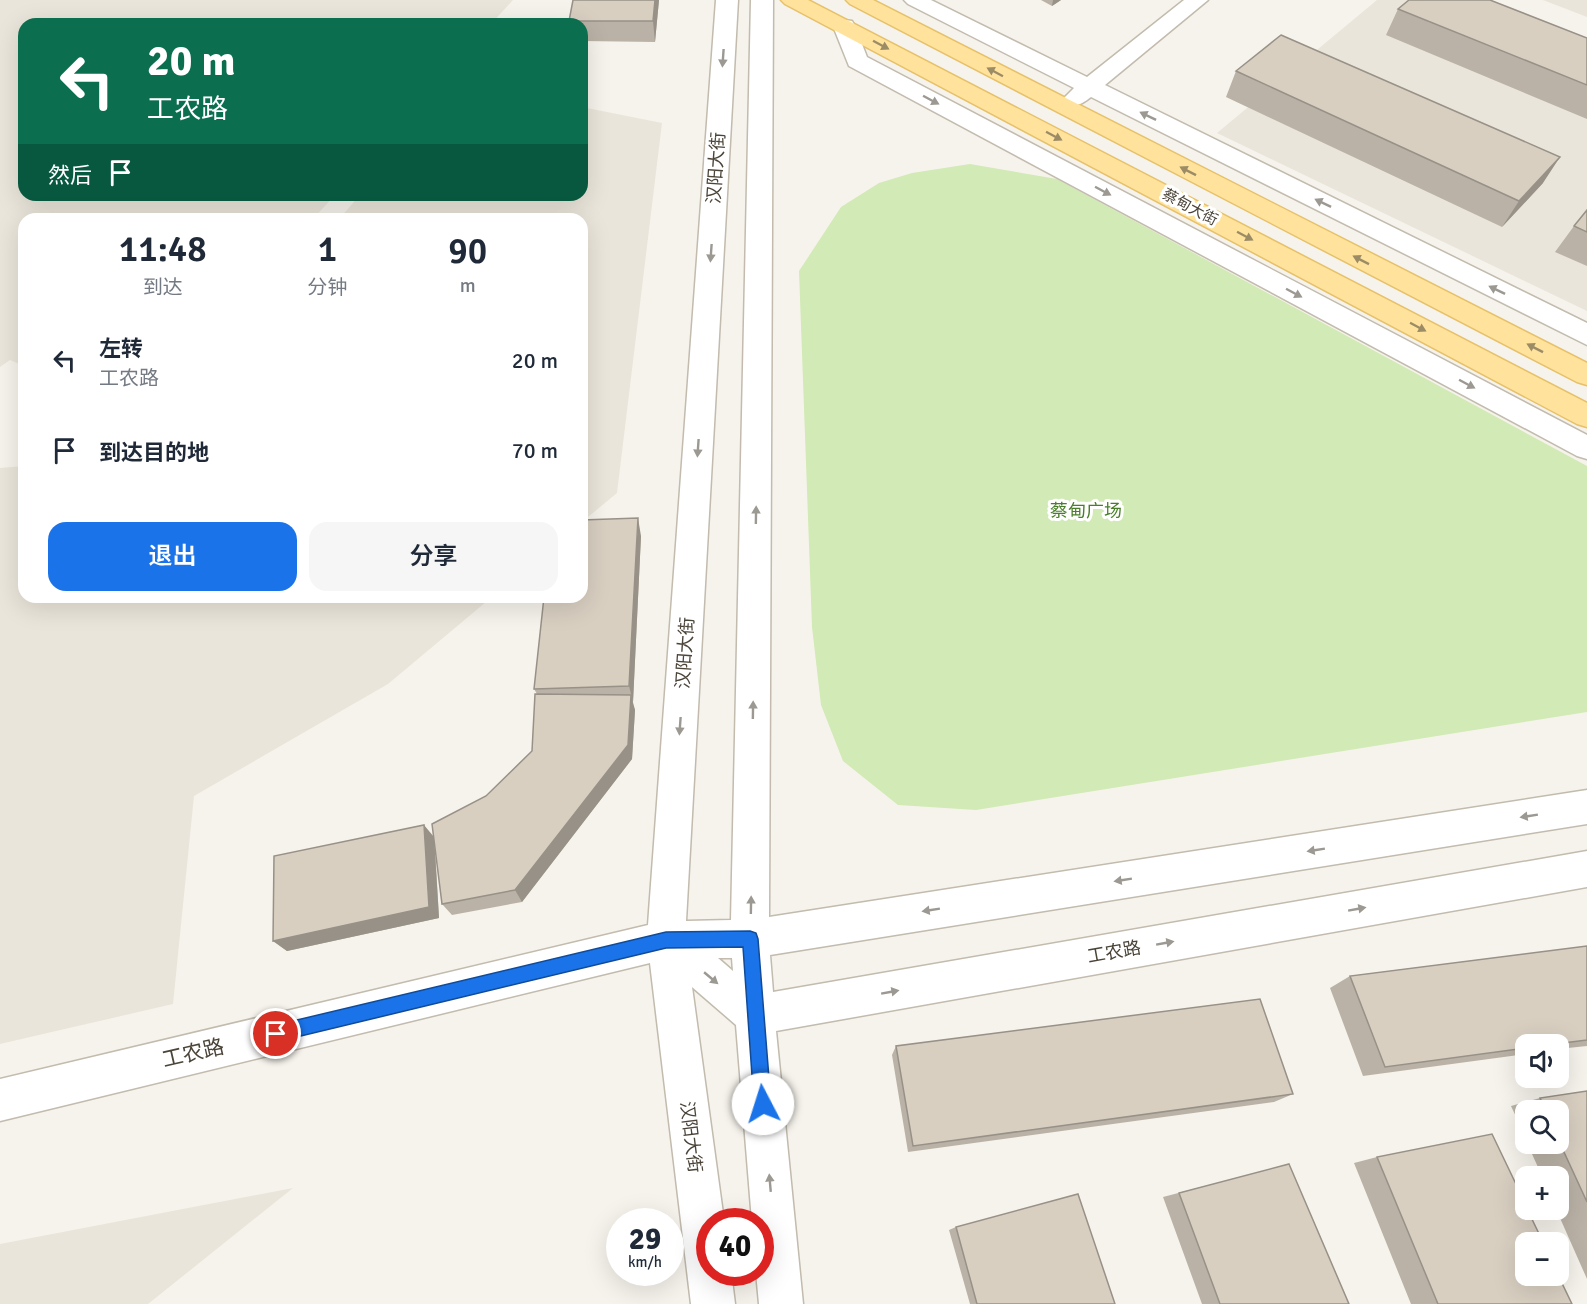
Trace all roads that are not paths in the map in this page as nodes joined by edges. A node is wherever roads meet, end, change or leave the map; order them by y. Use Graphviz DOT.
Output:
graph roads {
  1 [pos="727,0"];
  2 [pos="762,0"];
  3 [pos="792,0"];
  4 [pos="857,0"];
  5 [pos="915,0"];
  6 [pos="1197,0"];
  7 [pos="844,26"];
  8 [pos="1090,87"];
  9 [pos="1063,107"];
  10 [pos="1587,335"];
  11 [pos="1587,375"];
  12 [pos="1587,416"];
  13 [pos="1587,448"];
  14 [pos="1587,807"];
  15 [pos="1587,869"];
  16 [pos="750,939"];
  17 [pos="666,940"];
  18 [pos="755,1015"];
  19 [pos="0,1100"];
  20 [pos="713,1304"];
  21 [pos="781,1304"];
  1 -- 17 [label="street, 汉阳大街, one-way"];
  16 -- 2 [label="street, one-way"];
  3 -- 7 [label="main road, 蔡甸大街"];
  9 -- 4 [label="main road, 蔡甸大街, one-way"];
  5 -- 8 [label="street"];
  6 -- 8 [label="street"];
  7 -- 12 [label="main road, 蔡甸大街, one-way"];
  7 -- 13 [label="street, one-way"];
  8 -- 9 [label="street"];
  10 -- 8 [label="street, one-way"];
  11 -- 9 [label="main road, 蔡甸大街, one-way"];
  14 -- 16 [label="street, 工农路, one-way"];
  18 -- 15 [label="street, 工农路, one-way"];
  16 -- 17 [label="street, 工农路"];
  16 -- 18 [label="street"];
  17 -- 18 [label="street, one-way"];
  17 -- 19 [label="street, 工农路"];
  17 -- 20 [label="street, 汉阳大街"];
  21 -- 18 [label="street, one-way"];
}
